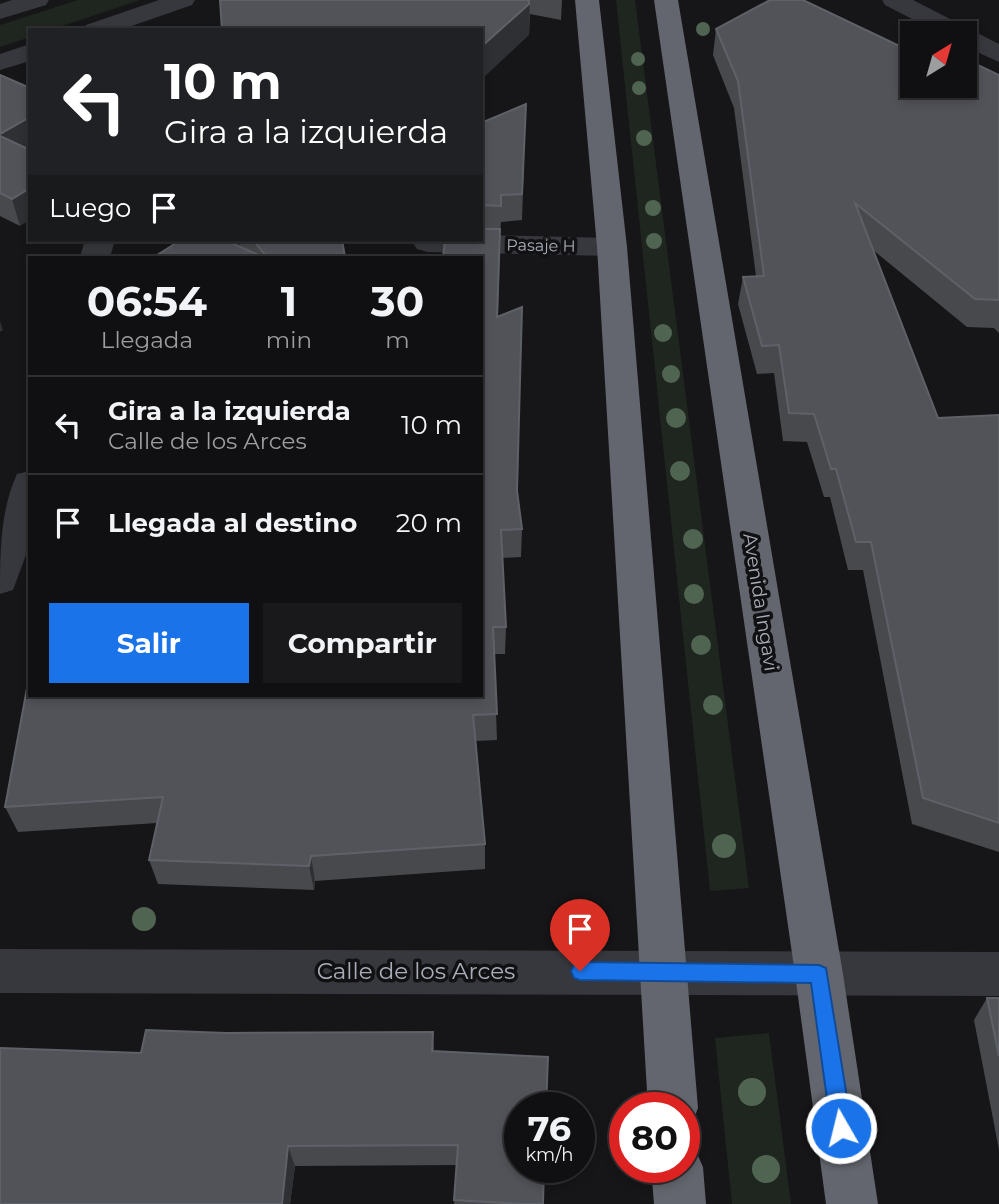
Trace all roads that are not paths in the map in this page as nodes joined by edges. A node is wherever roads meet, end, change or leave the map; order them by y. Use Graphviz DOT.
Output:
graph roads {
  1 [pos="37,0"];
  2 [pos="587,0"];
  3 [pos="666,0"];
  4 [pos="894,0"];
  5 [pos="175,3"];
  6 [pos="0,12"];
  7 [pos="935,21"];
  8 [pos="101,28"];
  9 [pos="162,28"];
  10 [pos="977,43"];
  11 [pos="28,53"];
  12 [pos="999,54"];
  13 [pos="0,62"];
  14 [pos="428,243"];
  15 [pos="612,247"];
  16 [pos="28,488"];
  17 [pos="6,540"];
  18 [pos="0,580"];
  19 [pos="0,971"];
  20 [pos="663,971"];
  21 [pos="819,974"];
  22 [pos="999,974"];
  23 [pos="672,1092"];
  24 [pos="678,1183"];
  25 [pos="680,1204"];
  26 [pos="852,1204"];
  1 -- 6 [label="street"];
  2 -- 15 [label="highway"];
  3 -- 21 [label="highway, Avenida Ingavi"];
  4 -- 7 [label="street"];
  5 -- 8 [label="street"];
  5 -- 9 [label="street"];
  10 -- 12 [label="street"];
  11 -- 13 [label="street"];
  14 -- 15 [label="street, Pasaje H"];
  15 -- 20 [label="highway"];
  16 -- 17 [label="street"];
  17 -- 18 [label="street"];
  19 -- 20 [label="street, Calle de los Arces"];
  20 -- 21 [label="street, Calle de los Arces"];
  20 -- 23 [label="highway"];
  21 -- 22 [label="street, Calle de los Arces"];
  21 -- 26 [label="highway, Avenida Ingavi"];
  24 -- 25 [label="highway"];
}
